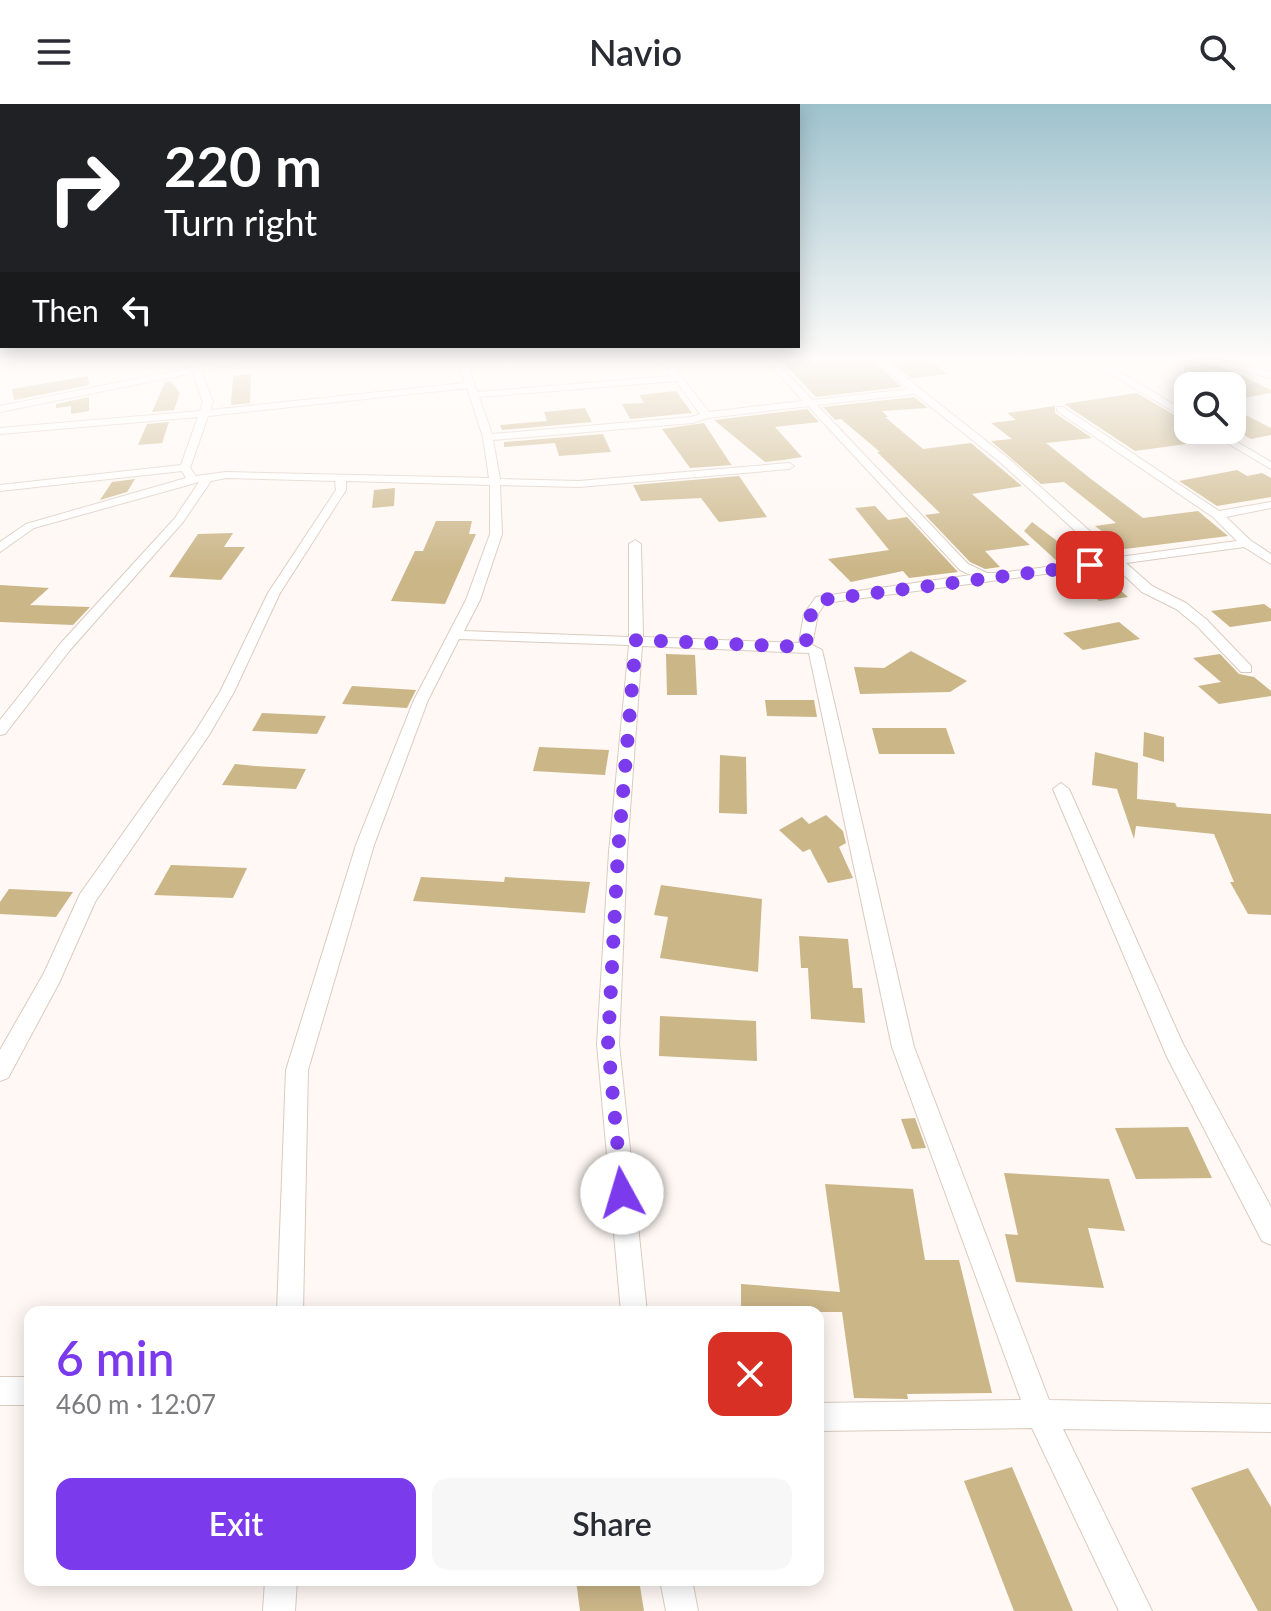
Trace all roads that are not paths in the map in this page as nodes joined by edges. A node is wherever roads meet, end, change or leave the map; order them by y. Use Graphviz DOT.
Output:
graph roads {
  1 [pos="44,427"];
  2 [pos="199,427"];
  3 [pos="485,427"];
  4 [pos="604,427"];
  5 [pos="835,427"];
  6 [pos="962,427"];
  7 [pos="1087,427"];
  8 [pos="0,431"];
  9 [pos="488,437"];
  10 [pos="1234,444"];
  11 [pos="789,466"];
  12 [pos="1271,466"];
  13 [pos="185,468"];
  14 [pos="208,477"];
  15 [pos="340,477"];
  16 [pos="193,479"];
  17 [pos="495,483"];
  18 [pos="0,488"];
  19 [pos="1271,505"];
  20 [pos="1217,515"];
  21 [pos="1246,543"];
  22 [pos="635,544"];
  23 [pos="0,548"];
  24 [pos="1271,560"];
  25 [pos="1120,561"];
  26 [pos="985,577"];
  27 [pos="455,635"];
  28 [pos="636,640"];
  29 [pos="805,647"];
  30 [pos="1246,669"];
  31 [pos="0,730"];
  32 [pos="1061,789"];
  33 [pos="0,1071"];
  34 [pos="1271,1232"];
  35 [pos="290,1306"];
  36 [pos="633,1306"];
  37 [pos="0,1391"];
  38 [pos="24,1391"];
  39 [pos="1040,1414"];
  40 [pos="824,1417"];
  41 [pos="1271,1418"];
  42 [pos="281,1586"];
  43 [pos="677,1586"];
  44 [pos="279,1611"];
  45 [pos="682,1611"];
  46 [pos="1136,1611"];
  1 -- 8 [label="street"];
  2 -- 13 [label="street"];
  3 -- 9 [label="street"];
  4 -- 9 [label="street"];
  5 -- 26 [label="street"];
  6 -- 25 [label="street"];
  7 -- 20 [label="street"];
  9 -- 17 [label="street"];
  10 -- 12 [label="street"];
  11 -- 17 [label="street"];
  13 -- 16 [label="street"];
  13 -- 18 [label="street"];
  14 -- 15 [label="street"];
  14 -- 16 [label="street"];
  14 -- 31 [label="street"];
  15 -- 17 [label="street"];
  15 -- 33 [label="street"];
  16 -- 23 [label="street"];
  17 -- 27 [label="street"];
  19 -- 20 [label="street"];
  20 -- 21 [label="street"];
  21 -- 24 [label="street"];
  21 -- 25 [label="street"];
  22 -- 28 [label="street"];
  25 -- 26 [label="street"];
  25 -- 30 [label="street"];
  26 -- 29 [label="street"];
  27 -- 28 [label="street"];
  27 -- 35 [label="street"];
  28 -- 29 [label="street"];
  28 -- 36 [label="street"];
  29 -- 39 [label="street"];
  32 -- 34 [label="street"];
  37 -- 38 [label="street"];
  39 -- 40 [label="street"];
  39 -- 41 [label="street"];
  39 -- 46 [label="street"];
  42 -- 44 [label="street"];
  43 -- 45 [label="street"];
}
